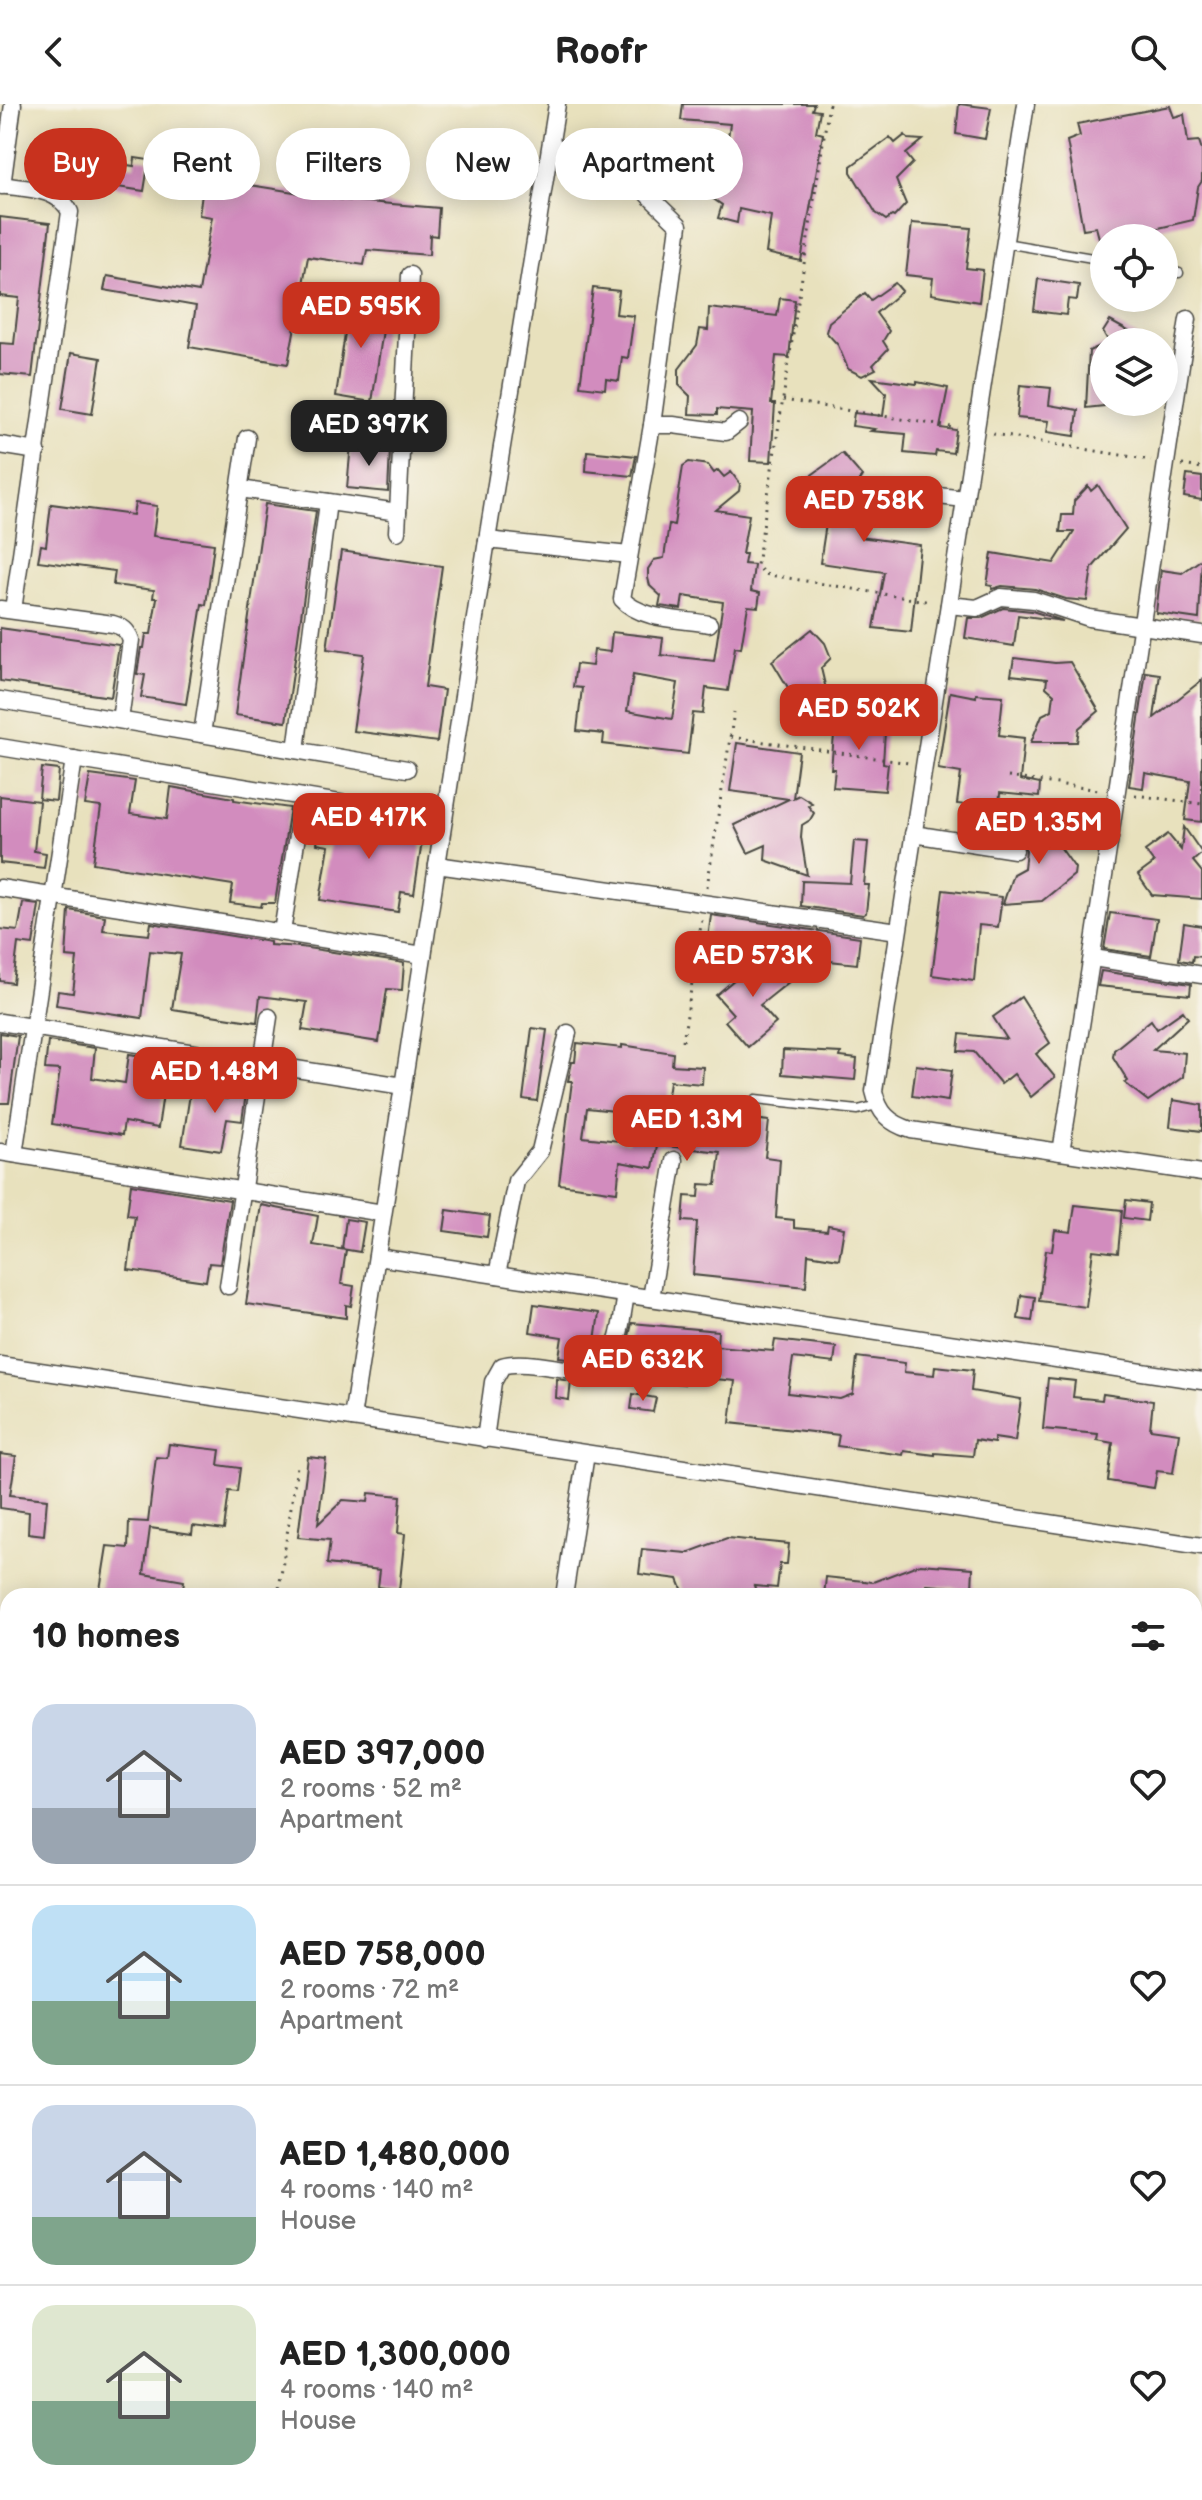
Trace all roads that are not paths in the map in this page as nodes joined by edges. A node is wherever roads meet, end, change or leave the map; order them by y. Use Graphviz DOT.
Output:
graph roads {
  1 [pos="13,104"];
  2 [pos="557,104"];
  3 [pos="1026,104"];
  4 [pos="551,146"];
  5 [pos="1,186"];
  6 [pos="1005,243"];
  7 [pos="1090,258"];
  8 [pos="410,275"];
  9 [pos="1188,319"];
  10 [pos="739,422"];
  11 [pos="652,425"];
  12 [pos="247,438"];
  13 [pos="0,445"];
  14 [pos="37,451"];
  15 [pos="240,489"];
  16 [pos="893,491"];
  17 [pos="965,499"];
  18 [pos="328,502"];
  19 [pos="398,512"];
  20 [pos="397,532"];
  21 [pos="487,540"];
  22 [pos="629,555"];
  23 [pos="949,605"];
  24 [pos="6,609"];
  25 [pos="709,624"];
  26 [pos="1140,626"];
  27 [pos="1202,635"];
  28 [pos="0,700"];
  29 [pos="120,720"];
  30 [pos="202,734"];
  31 [pos="0,747"];
  32 [pos="296,750"];
  33 [pos="74,759"];
  34 [pos="407,769"];
  35 [pos="303,797"];
  36 [pos="444,820"];
  37 [pos="913,834"];
  38 [pos="1015,850"];
  39 [pos="437,865"];
  40 [pos="0,888"];
  41 [pos="54,896"];
  42 [pos="898,931"];
  43 [pos="282,932"];
  44 [pos="423,955"];
  45 [pos="1093,958"];
  46 [pos="1202,975"];
  47 [pos="269,1017"];
  48 [pos="0,1022"];
  49 [pos="34,1027"];
  50 [pos="568,1033"];
  51 [pos="262,1063"];
  52 [pos="403,1086"];
  53 [pos="756,1099"];
  54 [pos="877,1105"];
  55 [pos="1061,1152"];
  56 [pos="7,1153"];
  57 [pos="674,1160"];
  58 [pos="1202,1173"];
  59 [pos="242,1190"];
  60 [pos="383,1213"];
  61 [pos="377,1257"];
  62 [pos="497,1275"];
  63 [pos="228,1286"];
  64 [pos="626,1294"];
  65 [pos="651,1298"];
  66 [pos="0,1365"];
  67 [pos="1202,1381"];
  68 [pos="352,1418"];
  69 [pos="485,1439"];
  70 [pos="586,1454"];
  71 [pos="1202,1546"];
  72 [pos="565,1588"];
  1 -- 5 [label="street"];
  2 -- 4 [label="street"];
  3 -- 6 [label="street"];
  4 -- 11 [label="street"];
  4 -- 21 [label="street"];
  5 -- 14 [label="street"];
  6 -- 7 [label="lane"];
  6 -- 17 [label="street"];
  8 -- 19 [label="street"];
  9 -- 26 [label="street"];
  10 -- 11 [label="street"];
  11 -- 22 [label="street"];
  12 -- 15 [label="street"];
  13 -- 14 [label="street"];
  14 -- 24 [label="street"];
  15 -- 18 [label="street"];
  15 -- 30 [label="street"];
  16 -- 17 [label="street"];
  17 -- 23 [label="street"];
  18 -- 19 [label="street"];
  18 -- 32 [label="street"];
  19 -- 20 [label="street"];
  21 -- 22 [label="street"];
  21 -- 36 [label="street"];
  22 -- 25 [label="street"];
  23 -- 26 [label="street"];
  23 -- 37 [label="street"];
  24 -- 29 [label="street"];
  26 -- 27 [label="street"];
  26 -- 45 [label="street"];
  28 -- 29 [label="street"];
  29 -- 30 [label="street"];
  30 -- 32 [label="street"];
  31 -- 33 [label="street"];
  32 -- 34 [label="street"];
  33 -- 35 [label="street"];
  33 -- 41 [label="street"];
  35 -- 36 [label="street"];
  35 -- 43 [label="street"];
  36 -- 39 [label="street"];
  37 -- 38 [label="street"];
  37 -- 42 [label="street"];
  39 -- 42 [label="street"];
  39 -- 44 [label="street"];
  40 -- 41 [label="street"];
  41 -- 43 [label="street"];
  41 -- 49 [label="street"];
  42 -- 54 [label="street"];
  43 -- 44 [label="street"];
  44 -- 52 [label="street"];
  45 -- 46 [label="street"];
  45 -- 55 [label="street"];
  47 -- 51 [label="street"];
  48 -- 49 [label="street"];
  49 -- 51 [label="street"];
  49 -- 56 [label="street"];
  50 -- 62 [label="street"];
  51 -- 52 [label="street"];
  51 -- 59 [label="street"];
  52 -- 60 [label="street"];
  53 -- 54 [label="lane"];
  54 -- 55 [label="street"];
  55 -- 58 [label="street"];
  56 -- 59 [label="street"];
  57 -- 65 [label="street"];
  59 -- 60 [label="street"];
  59 -- 63 [label="street"];
  60 -- 61 [label="street"];
  61 -- 62 [label="street"];
  61 -- 68 [label="street"];
  62 -- 64 [label="street"];
  64 -- 65 [label="street"];
  64 -- 69 [label="street"];
  65 -- 67 [label="street"];
  66 -- 68 [label="street"];
  68 -- 69 [label="street"];
  69 -- 70 [label="street"];
  70 -- 71 [label="street"];
  70 -- 72 [label="street"];
}
